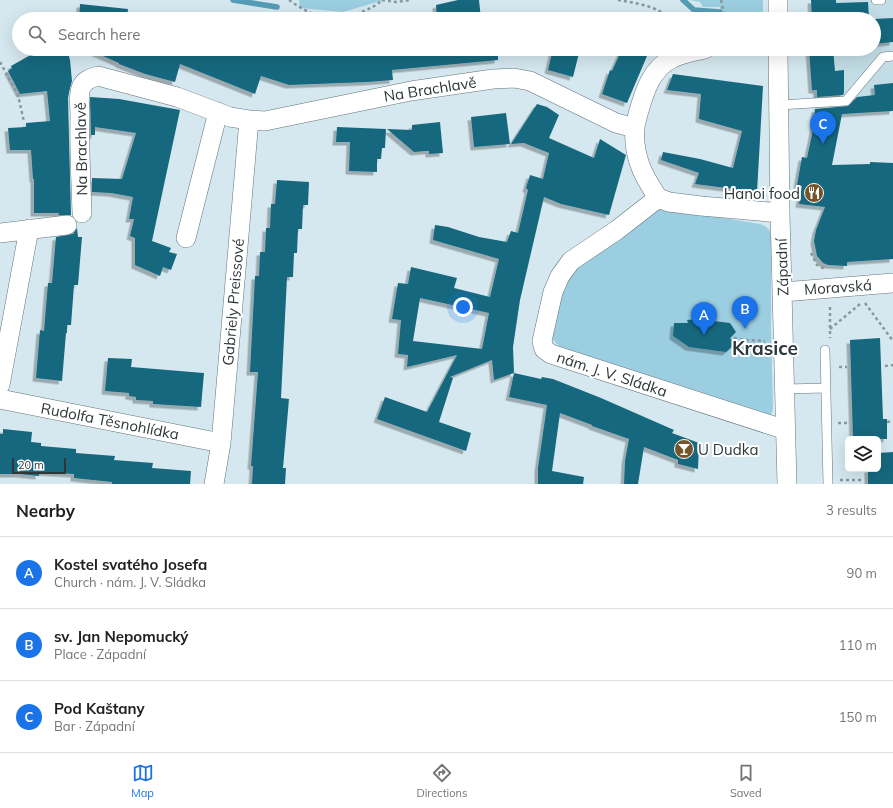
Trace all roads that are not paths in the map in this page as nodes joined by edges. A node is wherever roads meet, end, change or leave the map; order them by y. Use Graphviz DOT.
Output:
graph roads {
  1 [pos="778,0"];
  2 [pos="876,0"];
  3 [pos="881,0"];
  4 [pos="778,12"];
  5 [pos="677,56"];
  6 [pos="778,56"];
  7 [pos="893,56"];
  8 [pos="779,105"];
  9 [pos="218,112"];
  10 [pos="249,120"];
  11 [pos="635,128"];
  12 [pos="658,198"];
  13 [pos="82,213"];
  14 [pos="780,214"];
  15 [pos="67,225"];
  16 [pos="29,229"];
  17 [pos="0,233"];
  18 [pos="186,238"];
  19 [pos="893,283"];
  20 [pos="783,292"];
  21 [pos="825,350"];
  22 [pos="0,385"];
  23 [pos="826,388"];
  24 [pos="785,389"];
  25 [pos="0,399"];
  26 [pos="786,430"];
  27 [pos="221,443"];
  28 [pos="214,484"];
  29 [pos="787,484"];
  30 [pos="828,484"];
  1 -- 4 [label="street"];
  2 -- 3 [label="lane"];
  5 -- 11 [label="street"];
  6 -- 8 [label="street, Západní"];
  7 -- 8 [label="lane"];
  8 -- 14 [label="street, Západní"];
  9 -- 10 [label="street, Na Brachlavě"];
  9 -- 13 [label="street, Na Brachlavě"];
  9 -- 18 [label="street"];
  10 -- 11 [label="street, Na Brachlavě"];
  10 -- 27 [label="street, Gabriely Preissové"];
  11 -- 12 [label="street"];
  12 -- 14 [label="street"];
  12 -- 26 [label="street, nám. J. V. Sládka"];
  14 -- 20 [label="street, Západní"];
  15 -- 16 [label="street"];
  16 -- 17 [label="street"];
  16 -- 22 [label="street"];
  19 -- 20 [label="street, Moravská"];
  20 -- 24 [label="street, Západní"];
  21 -- 23 [label="lane"];
  23 -- 24 [label="lane"];
  23 -- 30 [label="lane"];
  24 -- 26 [label="street, Západní"];
  25 -- 27 [label="street, Rudolfa Těsnohlídka"];
  26 -- 29 [label="street, Západní"];
  27 -- 28 [label="street, Gabriely Preissové"];
}
